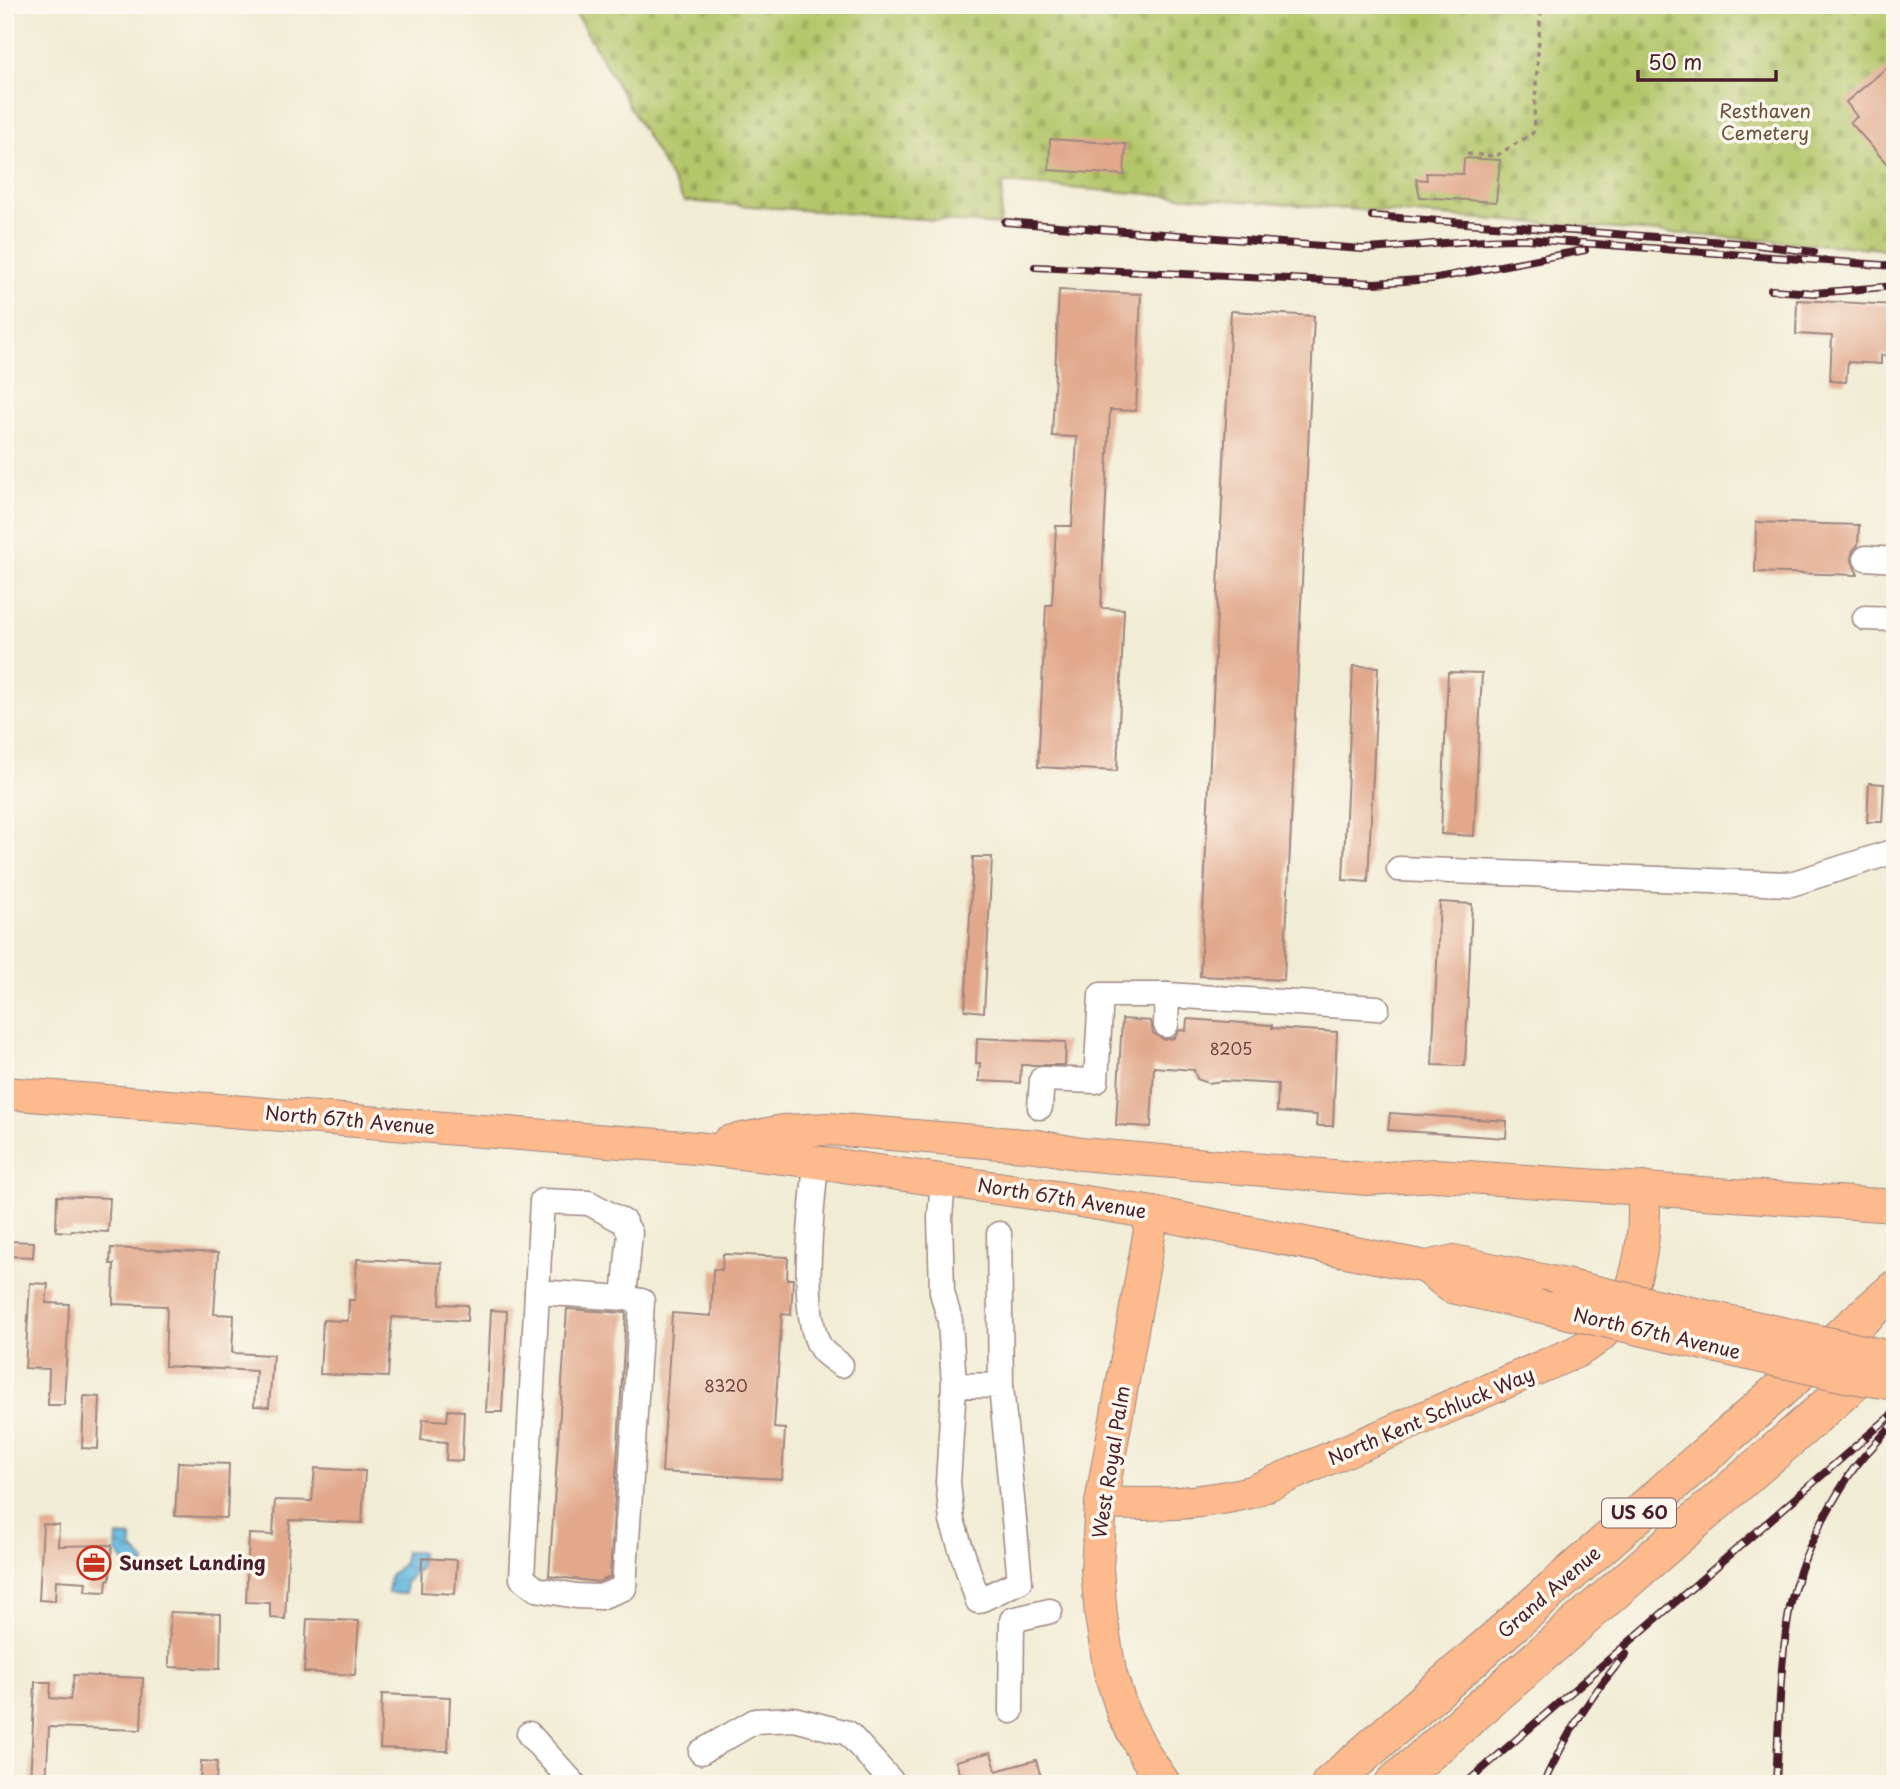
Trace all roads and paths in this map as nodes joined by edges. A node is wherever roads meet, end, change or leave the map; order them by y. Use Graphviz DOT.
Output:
graph roads {
  1 [pos="1541,5"];
  2 [pos="1467,154"];
  3 [pos="1866,558"];
  4 [pos="1895,560"];
  5 [pos="1865,618"];
  6 [pos="1895,619"];
  7 [pos="1895,850"];
  8 [pos="1399,869"];
  9 [pos="1167,995"];
  10 [pos="1377,1008"];
  11 [pos="1166,1025"];
  12 [pos="5,1093"];
  13 [pos="1041,1107"];
  14 [pos="695,1148"];
  15 [pos="816,1162"];
  16 [pos="943,1180"];
  17 [pos="1643,1188"];
  18 [pos="1895,1206"];
  19 [pos="1153,1213"];
  20 [pos="999,1234"];
  21 [pos="1426,1266"];
  22 [pos="1895,1289"];
  23 [pos="537,1292"];
  24 [pos="624,1298"];
  25 [pos="1895,1347"];
  26 [pos="841,1365"];
  27 [pos="1888,1367"];
  28 [pos="954,1385"];
  29 [pos="1001,1386"];
  30 [pos="1101,1503"];
  31 [pos="1050,1611"];
  32 [pos="1011,1710"];
  33 [pos="529,1734"];
  34 [pos="701,1752"];
  35 [pos="574,1784"];
  36 [pos="894,1784"];
  37 [pos="1165,1784"];
  38 [pos="1330,1784"];
  39 [pos="1392,1784"];
  1 -- 2 [label="path"];
  3 -- 4 [label="lane"];
  5 -- 6 [label="lane"];
  7 -- 8 [label="lane"];
  9 -- 10 [label="lane"];
  9 -- 11 [label="lane"];
  9 -- 13 [label="lane"];
  12 -- 14 [label="main road, North 67th Avenue"];
  14 -- 15 [label="main road, North 67th Avenue"];
  14 -- 17 [label="main road, North 67th Avenue"];
  15 -- 16 [label="main road, North 67th Avenue"];
  15 -- 26 [label="lane"];
  16 -- 19 [label="main road, North 67th Avenue"];
  16 -- 28 [label="lane"];
  17 -- 18 [label="main road, North 67th Avenue"];
  17 -- 30 [label="main road, North Kent Schluck Way"];
  19 -- 21 [label="main road, North 67th Avenue"];
  19 -- 30 [label="main road, West Royal Palm"];
  20 -- 29 [label="lane"];
  21 -- 27 [label="main road, North 67th Avenue, bridge"];
  21 -- 27 [label="main road, North 67th Avenue, bridge"];
  22 -- 38 [label="highway, Grand Avenue / US 60"];
  23 -- 24 [label="lane"];
  23 -- 24 [label="lane"];
  23 -- 24 [label="lane"];
  25 -- 27 [label="highway, US 60"];
  27 -- 39 [label="highway, US 60"];
  28 -- 29 [label="lane"];
  28 -- 29 [label="lane"];
  30 -- 37 [label="main road, West Royal Palm"];
  31 -- 32 [label="lane"];
  33 -- 35 [label="lane"];
  34 -- 36 [label="lane"];
}
